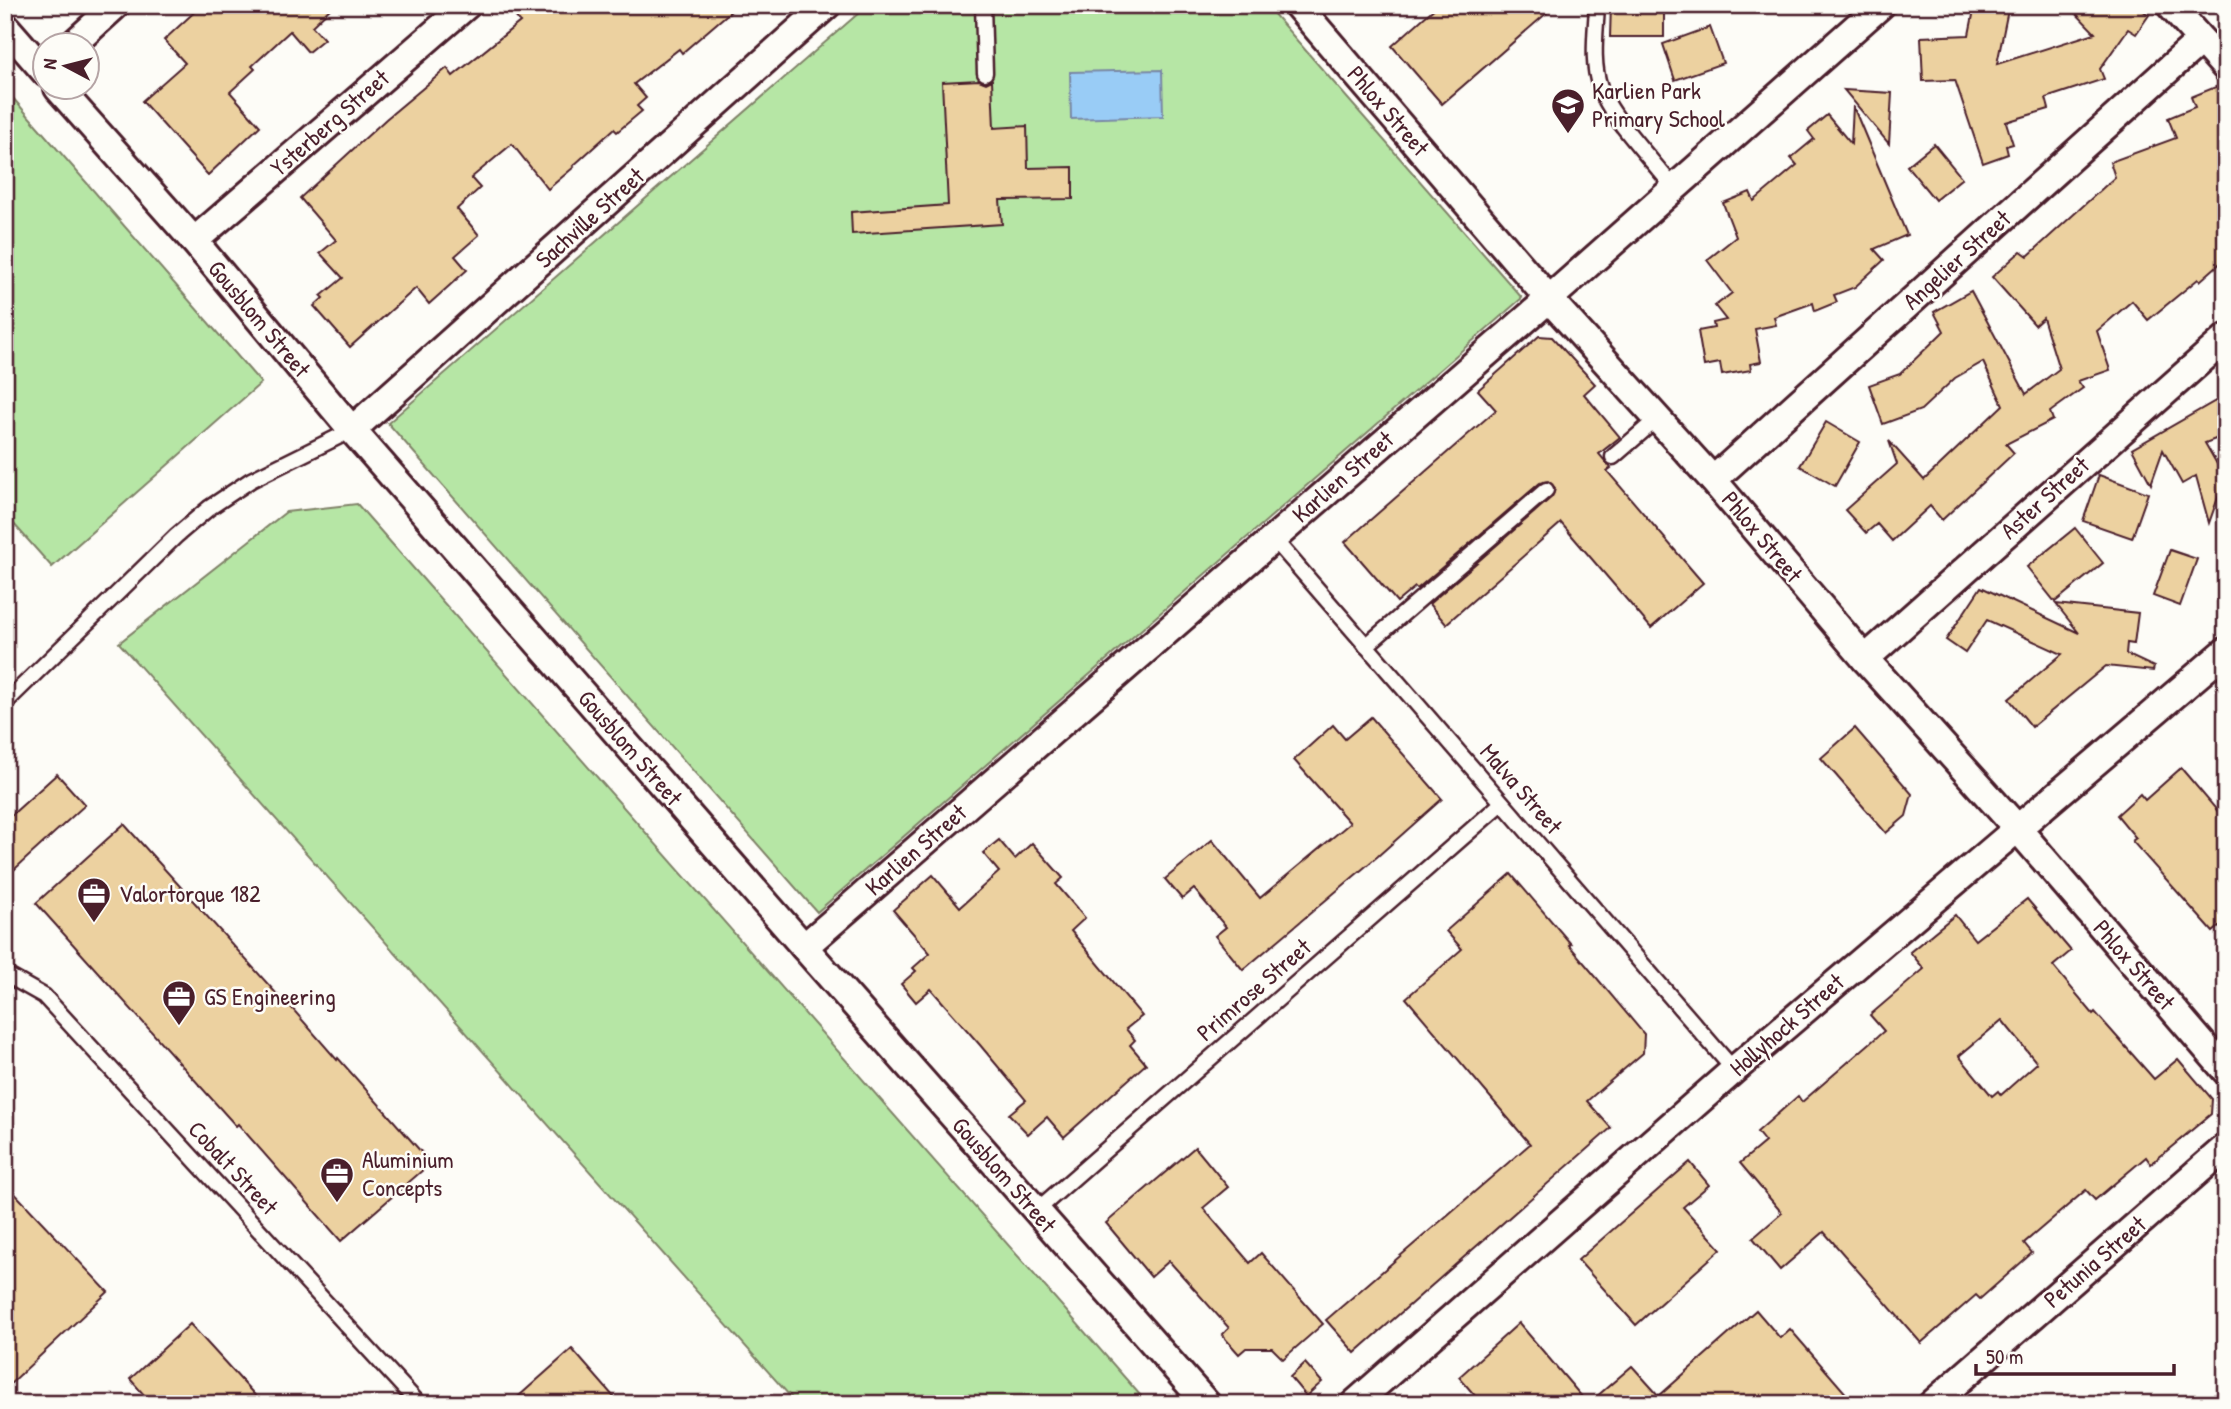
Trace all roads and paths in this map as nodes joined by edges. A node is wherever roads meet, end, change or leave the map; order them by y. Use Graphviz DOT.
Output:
graph roads {
  1 [pos="116,5"];
  2 [pos="467,5"];
  3 [pos="827,5"];
  4 [pos="983,5"];
  5 [pos="1297,5"];
  6 [pos="1597,5"];
  7 [pos="1881,5"];
  8 [pos="2170,5"];
  9 [pos="5,26"];
  10 [pos="86,32"];
  11 [pos="2201,40"];
  12 [pos="32,57"];
  13 [pos="2226,68"];
  14 [pos="985,73"];
  15 [pos="72,102"];
  16 [pos="1674,188"];
  17 [pos="194,242"];
  18 [pos="1549,299"];
  19 [pos="2226,338"];
  20 [pos="1658,418"];
  21 [pos="352,430"];
  22 [pos="1613,457"];
  23 [pos="1713,480"];
  24 [pos="1546,491"];
  25 [pos="1273,538"];
  26 [pos="1366,646"];
  27 [pos="2226,651"];
  28 [pos="1865,659"];
  29 [pos="5,703"];
  30 [pos="1502,803"];
  31 [pos="2017,828"];
  32 [pos="804,947"];
  33 [pos="5,974"];
  34 [pos="1734,1070"];
  35 [pos="2226,1071"];
  36 [pos="2226,1147"];
  37 [pos="1036,1211"];
  38 [pos="419,1404"];
  39 [pos="1208,1404"];
  40 [pos="1354,1404"];
  41 [pos="1932,1404"];
  1 -- 10 [label="street"];
  2 -- 17 [label="street, Ysterberg Street"];
  3 -- 21 [label="street, Sachville Street"];
  4 -- 14 [label="lane"];
  5 -- 18 [label="street, Phlox Street"];
  6 -- 16 [label="lane"];
  7 -- 16 [label="street, Karlien Street"];
  8 -- 11 [label="street"];
  9 -- 12 [label="street, Gousblom Street"];
  11 -- 13 [label="street"];
  11 -- 23 [label="street, Angelier Street"];
  15 -- 17 [label="street, Gousblom Street"];
  16 -- 18 [label="street, Karlien Street"];
  17 -- 21 [label="street, Gousblom Street"];
  18 -- 20 [label="street, Phlox Street"];
  18 -- 25 [label="street, Karlien Street"];
  19 -- 28 [label="street, Aster Street"];
  20 -- 22 [label="lane"];
  20 -- 23 [label="street, Phlox Street"];
  21 -- 29 [label="lane"];
  21 -- 32 [label="street, Gousblom Street"];
  23 -- 28 [label="street, Phlox Street"];
  24 -- 26 [label="lane"];
  25 -- 26 [label="lane, Malva Street"];
  25 -- 32 [label="street, Karlien Street"];
  26 -- 30 [label="lane, Malva Street"];
  27 -- 31 [label="street, Hollyhock Street"];
  28 -- 31 [label="street, Phlox Street"];
  30 -- 34 [label="lane, Malva Street"];
  30 -- 37 [label="lane, Primrose Street"];
  31 -- 34 [label="street, Hollyhock Street"];
  31 -- 35 [label="street, Phlox Street"];
  32 -- 37 [label="street, Gousblom Street"];
  33 -- 38 [label="lane, Cobalt Street"];
  34 -- 40 [label="street, Hollyhock Street"];
  36 -- 41 [label="street, Petunia Street"];
  37 -- 39 [label="street, Gousblom Street"];
}
